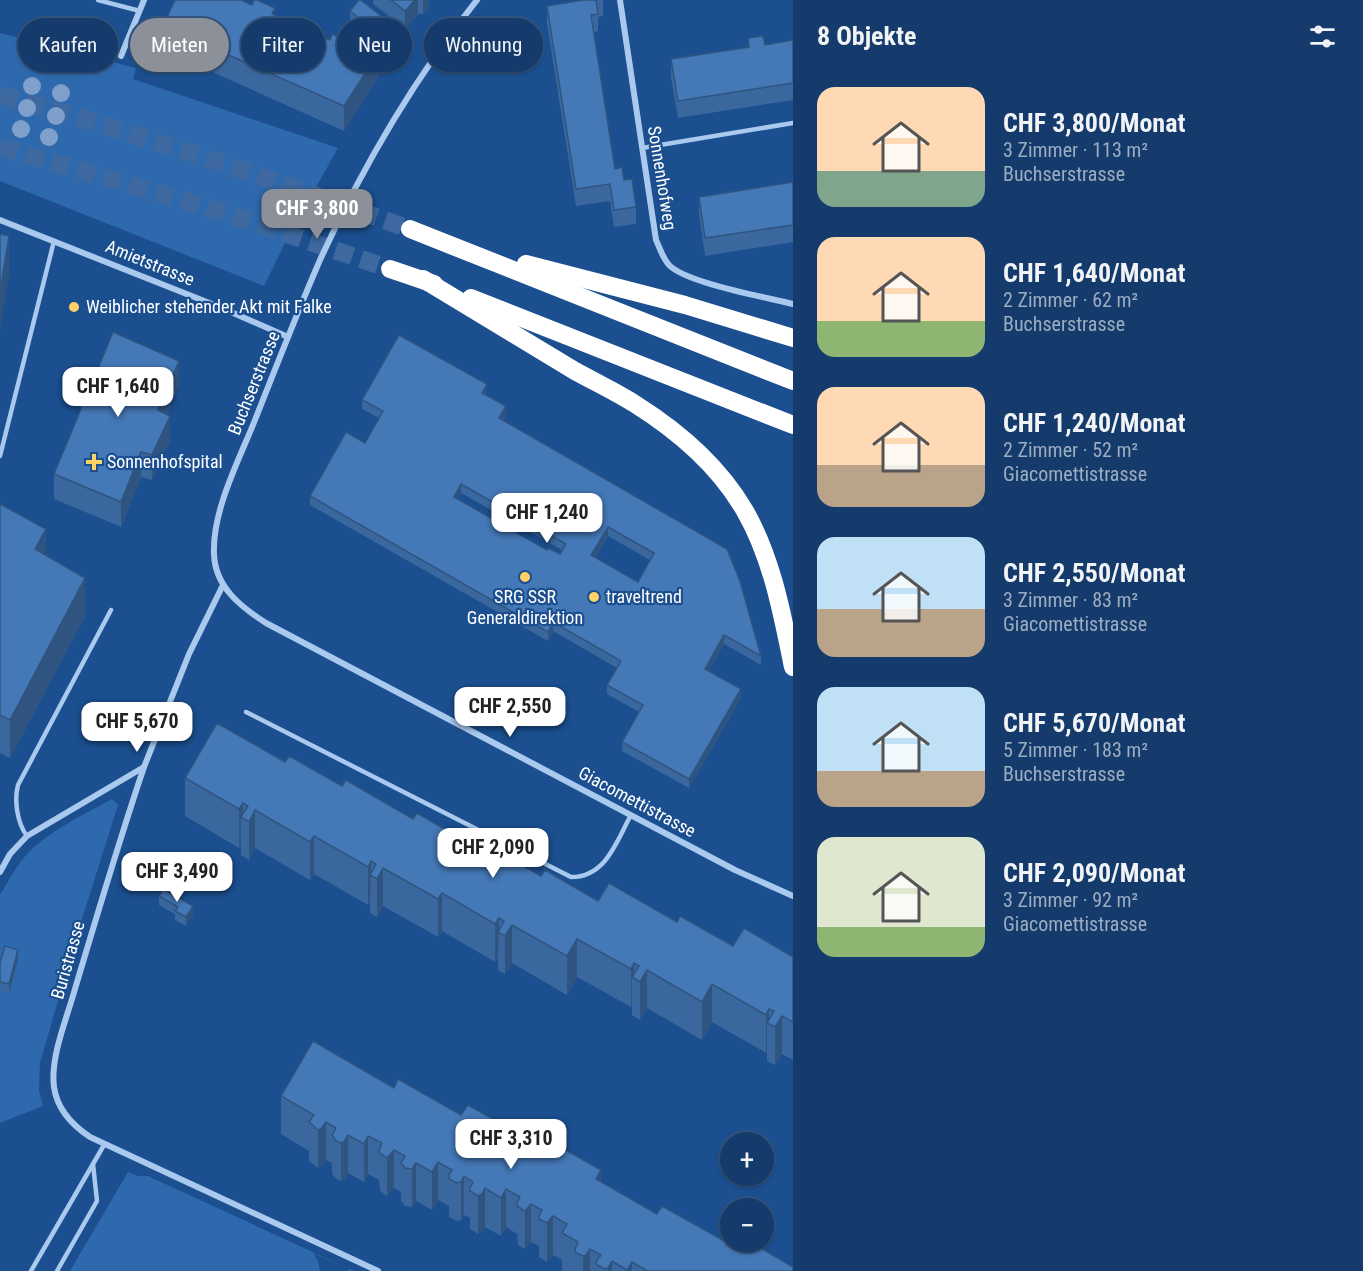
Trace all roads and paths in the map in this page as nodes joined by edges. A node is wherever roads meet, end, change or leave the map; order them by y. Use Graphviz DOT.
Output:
graph roads {
  1 [pos="98,0"];
  2 [pos="144,0"];
  3 [pos="477,0"];
  4 [pos="620,0"];
  5 [pos="140,11"];
  6 [pos="121,56"];
  7 [pos="793,123"];
  8 [pos="642,148"];
  9 [pos="0,220"];
  10 [pos="410,229"];
  11 [pos="54,242"];
  12 [pos="449,244"];
  13 [pos="390,269"];
  14 [pos="423,279"];
  15 [pos="793,304"];
  16 [pos="288,337"];
  17 [pos="793,338"];
  18 [pos="793,381"];
  19 [pos="793,425"];
  20 [pos="0,456"];
  21 [pos="223,585"];
  22 [pos="111,610"];
  23 [pos="793,667"];
  24 [pos="246,712"];
  25 [pos="144,767"];
  26 [pos="631,815"];
  27 [pos="27,836"];
  28 [pos="0,872"];
  29 [pos="793,896"];
  30 [pos="104,1145"];
  31 [pos="93,1164"];
  32 [pos="31,1271"];
  33 [pos="57,1271"];
  34 [pos="378,1271"];
  1 -- 5 [label="lane"];
  2 -- 5 [label="street"];
  3 -- 16 [label="street, Buchserstrasse"];
  4 -- 8 [label="street, Sonnenhofweg"];
  5 -- 6 [label="street"];
  7 -- 8 [label="lane"];
  8 -- 15 [label="street, Sonnenhofweg"];
  9 -- 11 [label="street, Amietstrasse"];
  10 -- 12 [label="highway"];
  11 -- 16 [label="street, Amietstrasse"];
  11 -- 20 [label="lane"];
  12 -- 17 [label="highway"];
  12 -- 18 [label="highway"];
  13 -- 14 [label="highway"];
  14 -- 19 [label="highway"];
  14 -- 23 [label="highway"];
  16 -- 21 [label="street, Buchserstrasse"];
  21 -- 25 [label="street"];
  21 -- 26 [label="street, Giacomettistrasse"];
  22 -- 27 [label="lane"];
  24 -- 26 [label="lane"];
  25 -- 27 [label="street"];
  25 -- 30 [label="street, Buristrasse"];
  26 -- 29 [label="street, Giacomettistrasse"];
  27 -- 28 [label="street"];
  30 -- 31 [label="lane"];
  30 -- 34 [label="street, Buristrasse"];
  31 -- 32 [label="lane"];
  31 -- 33 [label="lane"];
}
